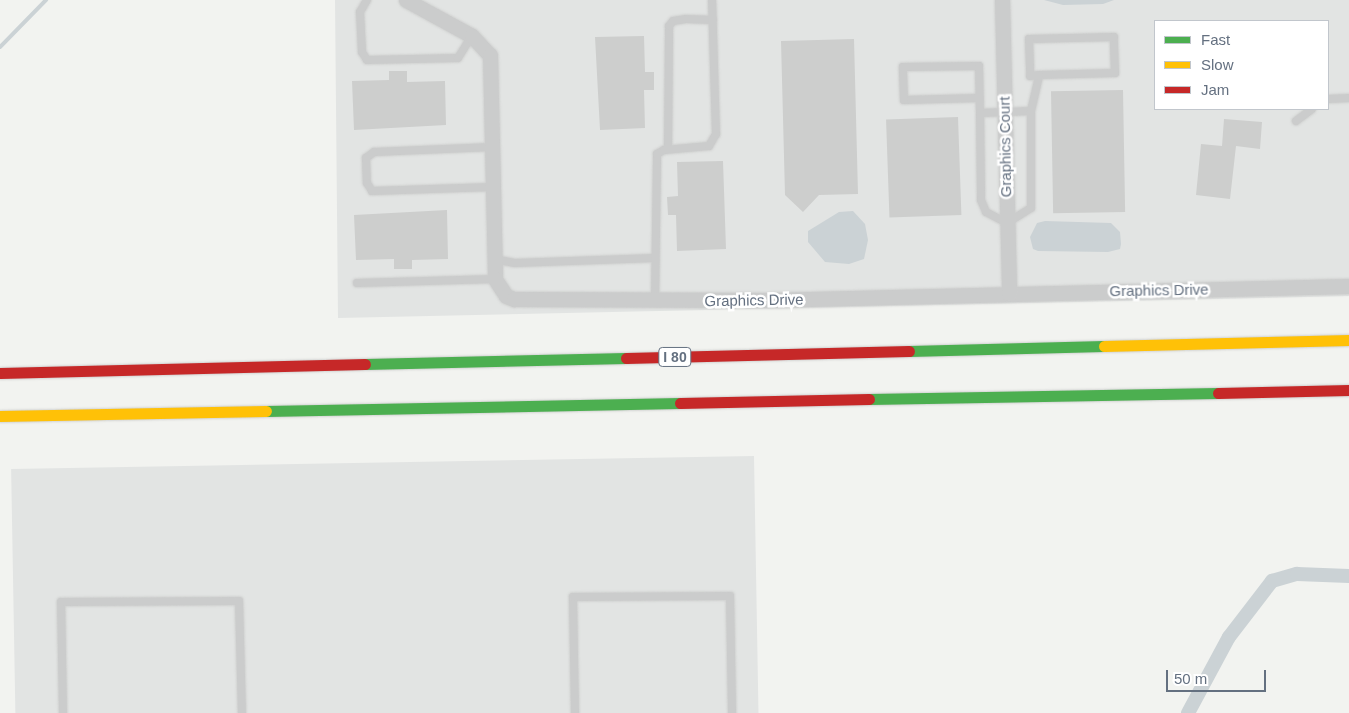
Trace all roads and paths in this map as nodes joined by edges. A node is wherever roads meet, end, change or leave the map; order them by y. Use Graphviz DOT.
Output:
graph roads {
  1 [pos="367,0"];
  2 [pos="406,0"];
  3 [pos="712,0"];
  4 [pos="1002,0"];
  5 [pos="713,20"];
  6 [pos="472,36"];
  7 [pos="1039,76"];
  8 [pos="979,98"];
  9 [pos="1349,98"];
  10 [pos="1329,99"];
  11 [pos="1004,110"];
  12 [pos="1311,110"];
  13 [pos="1031,111"];
  14 [pos="980,112"];
  15 [pos="1296,121"];
  16 [pos="492,146"];
  17 [pos="668,149"];
  18 [pos="492,187"];
  19 [pos="1007,223"];
  20 [pos="655,258"];
  21 [pos="494,259"];
  22 [pos="495,279"];
  23 [pos="357,284"];
  24 [pos="1349,286"];
  25 [pos="1009,294"];
  26 [pos="655,302"];
  27 [pos="1349,340"];
  28 [pos="0,373"];
  29 [pos="1349,390"];
  30 [pos="0,416"];
  31 [pos="63,713"];
  32 [pos="242,713"];
  33 [pos="575,713"];
  34 [pos="732,713"];
  1 -- 6 [label="lane"];
  2 -- 6 [label="street"];
  3 -- 5 [label="lane"];
  4 -- 11 [label="street, Graphics Court"];
  5 -- 17 [label="lane"];
  5 -- 17 [label="lane"];
  6 -- 16 [label="street"];
  7 -- 7 [label="lane"];
  7 -- 13 [label="lane"];
  8 -- 8 [label="lane"];
  8 -- 14 [label="lane"];
  9 -- 10 [label="lane"];
  11 -- 13 [label="lane"];
  11 -- 14 [label="lane"];
  11 -- 19 [label="street, Graphics Court"];
  12 -- 15 [label="lane"];
  13 -- 19 [label="lane"];
  14 -- 19 [label="lane"];
  16 -- 18 [label="street"];
  16 -- 18 [label="lane"];
  17 -- 20 [label="lane"];
  18 -- 21 [label="street"];
  19 -- 25 [label="street, Graphics Court"];
  20 -- 21 [label="lane"];
  20 -- 26 [label="lane"];
  21 -- 22 [label="street"];
  22 -- 23 [label="lane"];
  22 -- 26 [label="street, Graphics Drive"];
  24 -- 25 [label="street, Graphics Drive"];
  25 -- 26 [label="street, Graphics Drive"];
  27 -- 28 [label="highway, I 80"];
  29 -- 30 [label="highway"];
  31 -- 32 [label="lane"];
  33 -- 34 [label="lane"];
}
